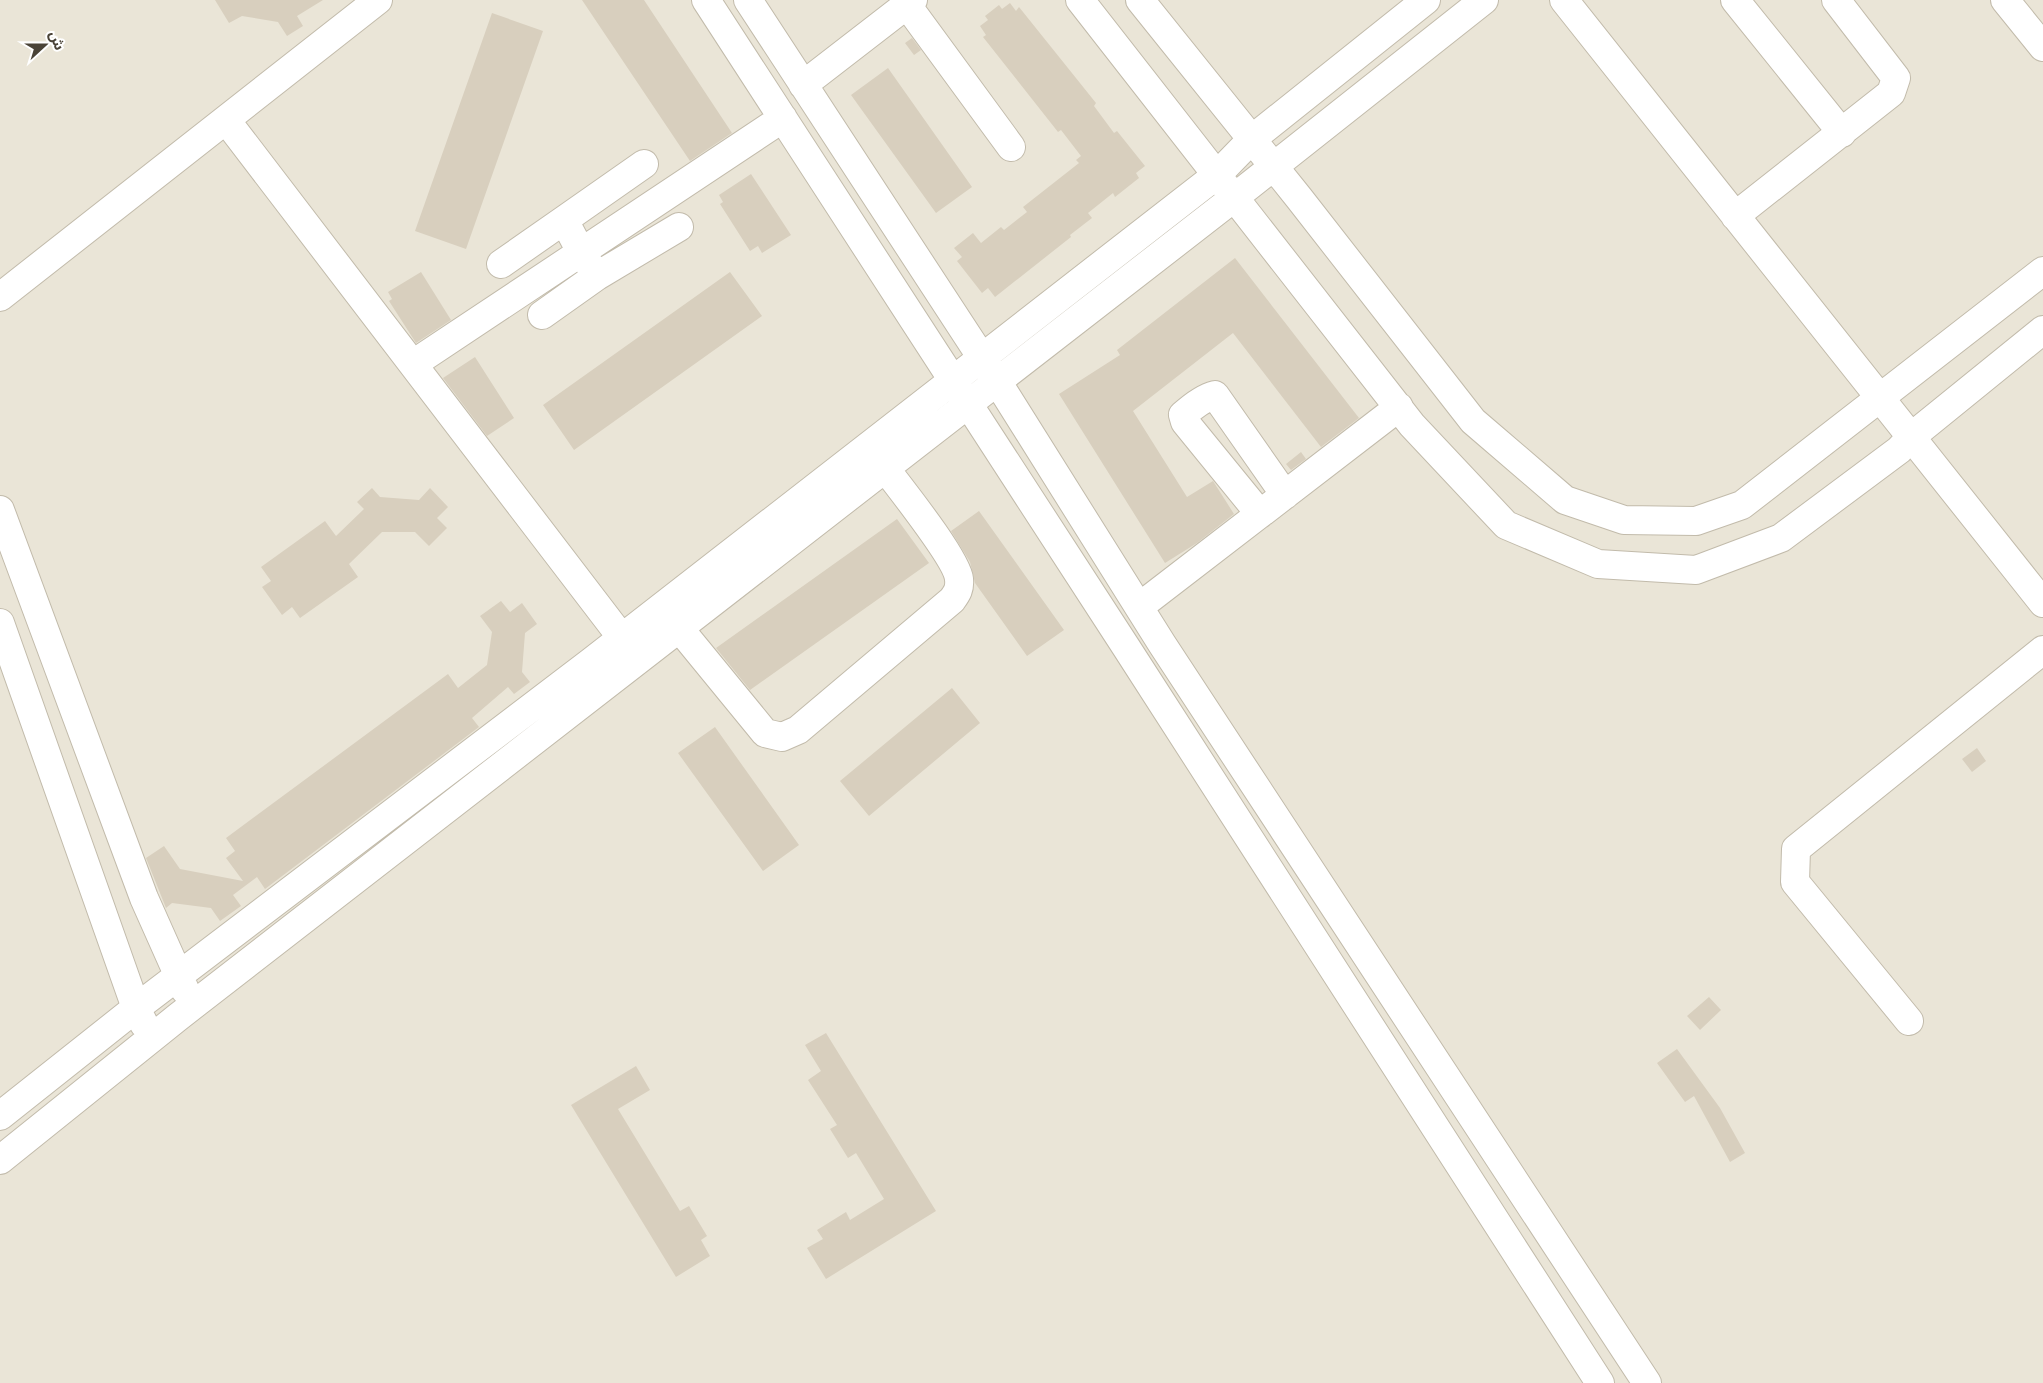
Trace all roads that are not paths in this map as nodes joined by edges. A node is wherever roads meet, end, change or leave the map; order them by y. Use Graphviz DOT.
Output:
graph roads {
  1 [pos="378,0"];
  2 [pos="706,0"];
  3 [pos="748,0"];
  4 [pos="1080,0"];
  5 [pos="1140,0"];
  6 [pos="1426,0"];
  7 [pos="1484,0"];
  8 [pos="1564,0"];
  9 [pos="1735,0"];
  10 [pos="1836,0"];
  11 [pos="2005,0"];
  12 [pos="901,4"];
  13 [pos="350,9"];
  14 [pos="2043,47"];
  15 [pos="803,85"];
  16 [pos="783,118"];
  17 [pos="226,120"];
  18 [pos="1842,133"];
  19 [pos="1252,139"];
  20 [pos="1011,147"];
  21 [pos="644,164"];
  22 [pos="1273,166"];
  23 [pos="1218,174"];
  24 [pos="1235,197"];
  25 [pos="1735,216"];
  26 [pos="564,220"];
  27 [pos="678,227"];
  28 [pos="581,252"];
  29 [pos="501,264"];
  30 [pos="2043,271"];
  31 [pos="596,276"];
  32 [pos="0,298"];
  33 [pos="542,315"];
  34 [pos="2043,330"];
  35 [pos="982,359"];
  36 [pos="413,364"];
  37 [pos="953,381"];
  38 [pos="997,381"];
  39 [pos="1880,398"];
  40 [pos="968,403"];
  41 [pos="1399,407"];
  42 [pos="1911,437"];
  43 [pos="885,468"];
  44 [pos="1285,495"];
  45 [pos="0,510"];
  46 [pos="1260,514"];
  47 [pos="2043,603"];
  48 [pos="1139,608"];
  49 [pos="0,623"];
  50 [pos="679,628"];
  51 [pos="622,638"];
  52 [pos="2043,650"];
  53 [pos="179,976"];
  54 [pos="192,1006"];
  55 [pos="136,1008"];
  56 [pos="1909,1021"];
  57 [pos="151,1038"];
  58 [pos="0,1116"];
  59 [pos="0,1160"];
  60 [pos="1600,1383"];
  61 [pos="1647,1383"];
  1 -- 13 [label="street"];
  2 -- 16 [label="street"];
  3 -- 15 [label="street"];
  4 -- 23 [label="street"];
  5 -- 19 [label="street"];
  6 -- 19 [label="street"];
  7 -- 22 [label="street"];
  8 -- 25 [label="street"];
  9 -- 18 [label="street"];
  10 -- 18 [label="street"];
  11 -- 14 [label="street"];
  12 -- 15 [label="street"];
  12 -- 20 [label="street"];
  13 -- 17 [label="street"];
  15 -- 35 [label="street"];
  16 -- 28 [label="street"];
  16 -- 37 [label="street"];
  17 -- 32 [label="street"];
  17 -- 36 [label="street"];
  18 -- 25 [label="street"];
  19 -- 22 [label="street"];
  19 -- 23 [label="street"];
  21 -- 26 [label="street"];
  22 -- 24 [label="street"];
  22 -- 39 [label="street"];
  23 -- 24 [label="street"];
  23 -- 35 [label="street"];
  24 -- 38 [label="street"];
  24 -- 41 [label="street"];
  25 -- 39 [label="street"];
  26 -- 28 [label="street"];
  26 -- 29 [label="street"];
  27 -- 31 [label="street"];
  28 -- 31 [label="street"];
  28 -- 36 [label="street"];
  30 -- 39 [label="street"];
  31 -- 33 [label="street"];
  34 -- 42 [label="street"];
  35 -- 37 [label="street"];
  35 -- 38 [label="street"];
  36 -- 51 [label="street"];
  37 -- 40 [label="street"];
  37 -- 51 [label="street"];
  38 -- 40 [label="street"];
  38 -- 48 [label="street"];
  39 -- 42 [label="street"];
  40 -- 43 [label="street"];
  40 -- 60 [label="street"];
  41 -- 42 [label="street"];
  41 -- 44 [label="street"];
  42 -- 47 [label="street"];
  43 -- 50 [label="street"];
  43 -- 50 [label="street"];
  44 -- 46 [label="street"];
  44 -- 46 [label="street"];
  45 -- 53 [label="street"];
  46 -- 48 [label="street"];
  48 -- 61 [label="street"];
  49 -- 55 [label="street"];
  50 -- 54 [label="street"];
  51 -- 53 [label="street"];
  52 -- 56 [label="street"];
  53 -- 54 [label="street"];
  53 -- 55 [label="street"];
  54 -- 57 [label="street"];
  55 -- 57 [label="street"];
  55 -- 58 [label="street"];
  57 -- 59 [label="street"];
}
